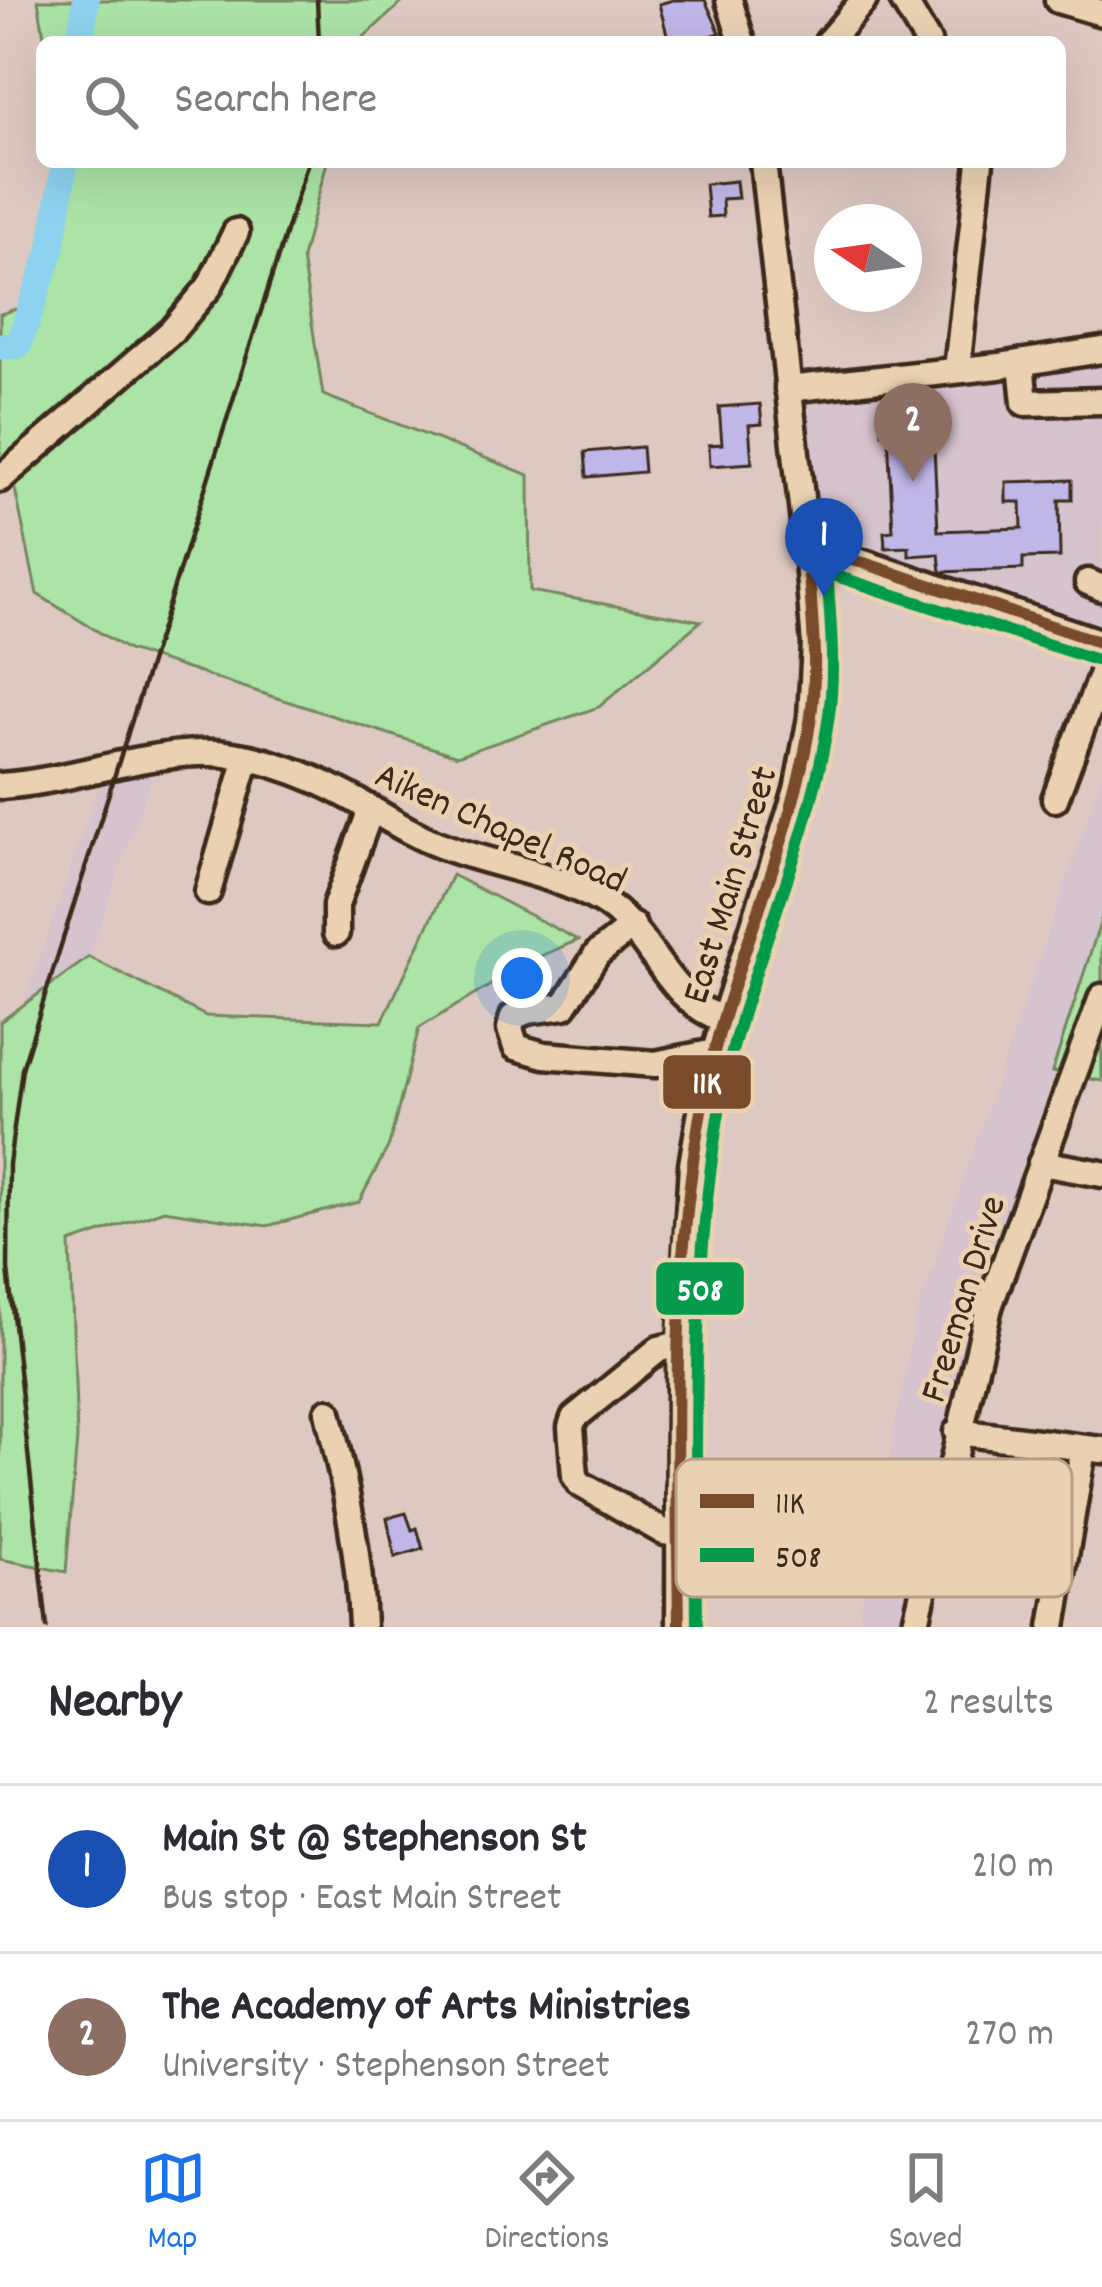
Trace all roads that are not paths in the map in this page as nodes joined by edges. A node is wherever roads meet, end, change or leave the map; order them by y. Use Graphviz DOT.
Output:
graph roads {
  1 [pos="729,0"];
  2 [pos="865,0"];
  3 [pos="903,0"];
  4 [pos="1058,0"];
  5 [pos="1102,13"];
  6 [pos="740,36"];
  7 [pos="833,36"];
  8 [pos="924,36"];
  9 [pos="764,168"];
  10 [pos="979,168"];
  11 [pos="236,232"];
  12 [pos="1102,350"];
  13 [pos="1021,363"];
  14 [pos="957,369"];
  15 [pos="788,389"];
  16 [pos="1102,401"];
  17 [pos="0,479"];
  18 [pos="807,550"];
  19 [pos="1102,643"];
  20 [pos="1102,673"];
  21 [pos="247,758"];
  22 [pos="0,786"];
  23 [pos="1054,799"];
  24 [pos="371,808"];
  25 [pos="208,892"];
  26 [pos="633,926"];
  27 [pos="336,933"];
  28 [pos="1102,997"];
  29 [pos="724,1018"];
  30 [pos="715,1052"];
  31 [pos="1040,1163"];
  32 [pos="1102,1174"];
  33 [pos="680,1343"];
  34 [pos="328,1412"];
  35 [pos="957,1432"];
  36 [pos="1092,1450"];
  37 [pos="679,1459"];
  38 [pos="951,1459"];
  39 [pos="676,1534"];
  40 [pos="1072,1541"];
  41 [pos="921,1597"];
  42 [pos="1060,1597"];
  43 [pos="362,1627"];
  44 [pos="915,1627"];
  45 [pos="1053,1627"];
  1 -- 6 [label="street"];
  2 -- 7 [label="street"];
  3 -- 8 [label="street"];
  4 -- 5 [label="street"];
  9 -- 15 [label="street, East Main Street"];
  10 -- 14 [label="street"];
  11 -- 17 [label="street"];
  12 -- 13 [label="street"];
  13 -- 14 [label="street"];
  13 -- 16 [label="street"];
  14 -- 15 [label="street"];
  15 -- 18 [label="street, East Main Street"];
  18 -- 19 [label="street"];
  18 -- 29 [label="street, East Main Street"];
  20 -- 23 [label="street"];
  21 -- 22 [label="street, Aiken Chapel Road"];
  21 -- 24 [label="street, Aiken Chapel Road"];
  21 -- 25 [label="street"];
  24 -- 26 [label="street, Aiken Chapel Road"];
  24 -- 27 [label="street"];
  26 -- 29 [label="street, Aiken Chapel Road"];
  26 -- 30 [label="street"];
  28 -- 31 [label="street, Freeman Drive"];
  29 -- 30 [label="street, East Main Street"];
  30 -- 33 [label="street, East Main Street"];
  31 -- 32 [label="street"];
  31 -- 35 [label="street, Freeman Drive"];
  33 -- 37 [label="street, East Main Street"];
  33 -- 39 [label="street"];
  34 -- 43 [label="street"];
  35 -- 36 [label="street"];
  35 -- 38 [label="street, Freeman Drive"];
  36 -- 40 [label="street"];
  41 -- 44 [label="street, Freeman Drive"];
  42 -- 45 [label="street"];
}
